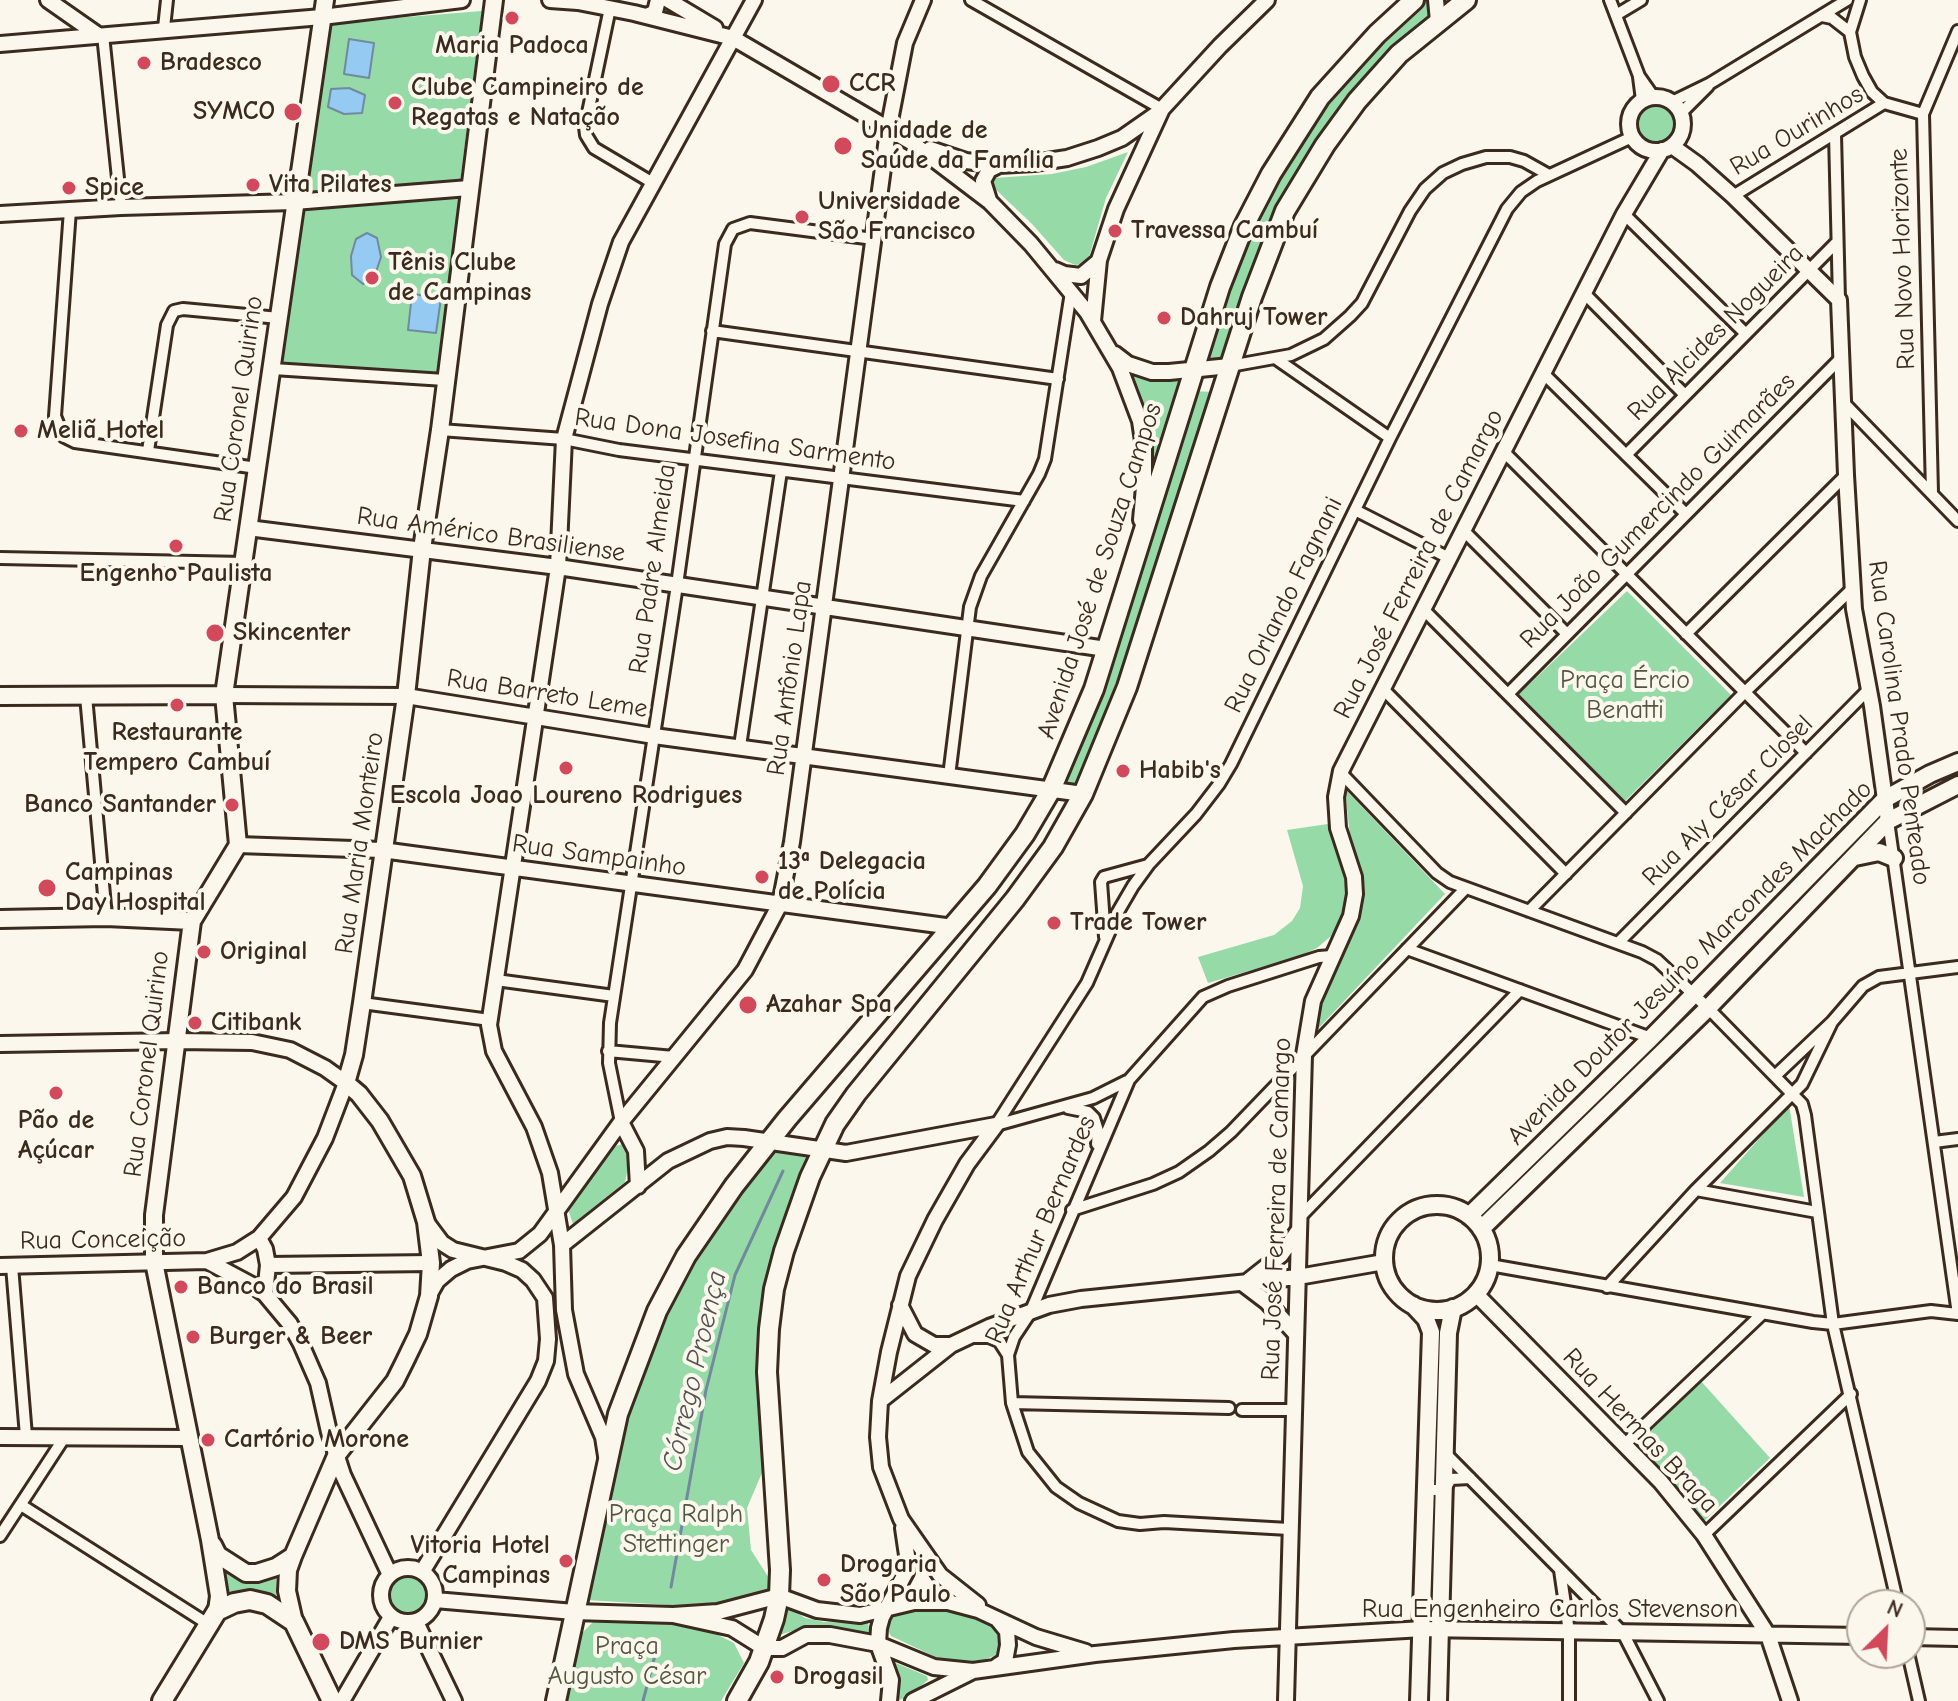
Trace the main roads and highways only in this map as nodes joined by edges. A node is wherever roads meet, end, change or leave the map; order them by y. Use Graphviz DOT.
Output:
graph roads {
  1 [pos="494,0"];
  2 [pos="1414,0"];
  3 [pos="1466,0"];
  4 [pos="323,8"];
  5 [pos="224,695"];
  6 [pos="0,696"];
  7 [pos="1958,762"];
  8 [pos="1930,774"];
  9 [pos="1958,785"];
  10 [pos="1938,793"];
  11 [pos="1854,857"];
  12 [pos="1894,858"];
  13 [pos="0,919"];
  14 [pos="192,921"];
  15 [pos="953,927"];
  16 [pos="927,1007"];
  17 [pos="1469,1216"];
  18 [pos="1481,1229"];
  19 [pos="1413,1305"];
  20 [pos="1453,1308"];
  21 [pos="210,1540"];
  22 [pos="1425,1549"];
  23 [pos="1443,1550"];
  24 [pos="293,1556"];
  25 [pos="212,1617"];
  26 [pos="294,1622"];
  27 [pos="162,1701"];
  28 [pos="332,1701"];
  29 [pos="556,1701"];
  30 [pos="737,1701"];
  31 [pos="1419,1701"];
  32 [pos="1438,1701"];
  1 -- 24 [label="main road, Rua Maria Monteiro"];
  2 -- 15 [label="highway, Avenida José de Souza Campos"];
  3 -- 16 [label="highway"];
  4 -- 5 [label="main road, Rua Coronel Quirino"];
  5 -- 6 [label="main road, Rua Barreto Leme"];
  5 -- 14 [label="main road, Rua Coronel Quirino"];
  7 -- 8 [label="main road, Avenida Doutor Jesuíno Marcondes Machado"];
  8 -- 10 [label="main road"];
  8 -- 17 [label="main road, Avenida Doutor Jesuíno Marcondes Machado"];
  9 -- 10 [label="main road, Avenida Doutor Jesuíno Marcondes Machado"];
  10 -- 11 [label="main road, Avenida Doutor Jesuíno Marcondes Machado"];
  11 -- 12 [label="main road"];
  11 -- 18 [label="main road, Avenida Doutor Jesuíno Marcondes Machado"];
  13 -- 14 [label="main road"];
  14 -- 21 [label="main road, Rua Coronel Quirino"];
  15 -- 16 [label="highway"];
  15 -- 29 [label="highway, Avenida José de Souza Campos"];
  16 -- 30 [label="highway"];
  17 -- 18 [label="main road"];
  17 -- 19 [label="main road"];
  18 -- 20 [label="main road"];
  19 -- 20 [label="main road"];
  19 -- 22 [label="main road"];
  20 -- 23 [label="main road"];
  21 -- 24 [label="main road"];
  21 -- 25 [label="main road, Rua Coronel Quirino"];
  22 -- 23 [label="main road"];
  22 -- 31 [label="main road"];
  23 -- 32 [label="main road"];
  24 -- 26 [label="main road"];
  25 -- 26 [label="highway"];
  25 -- 27 [label="highway"];
  26 -- 28 [label="highway"];
}
